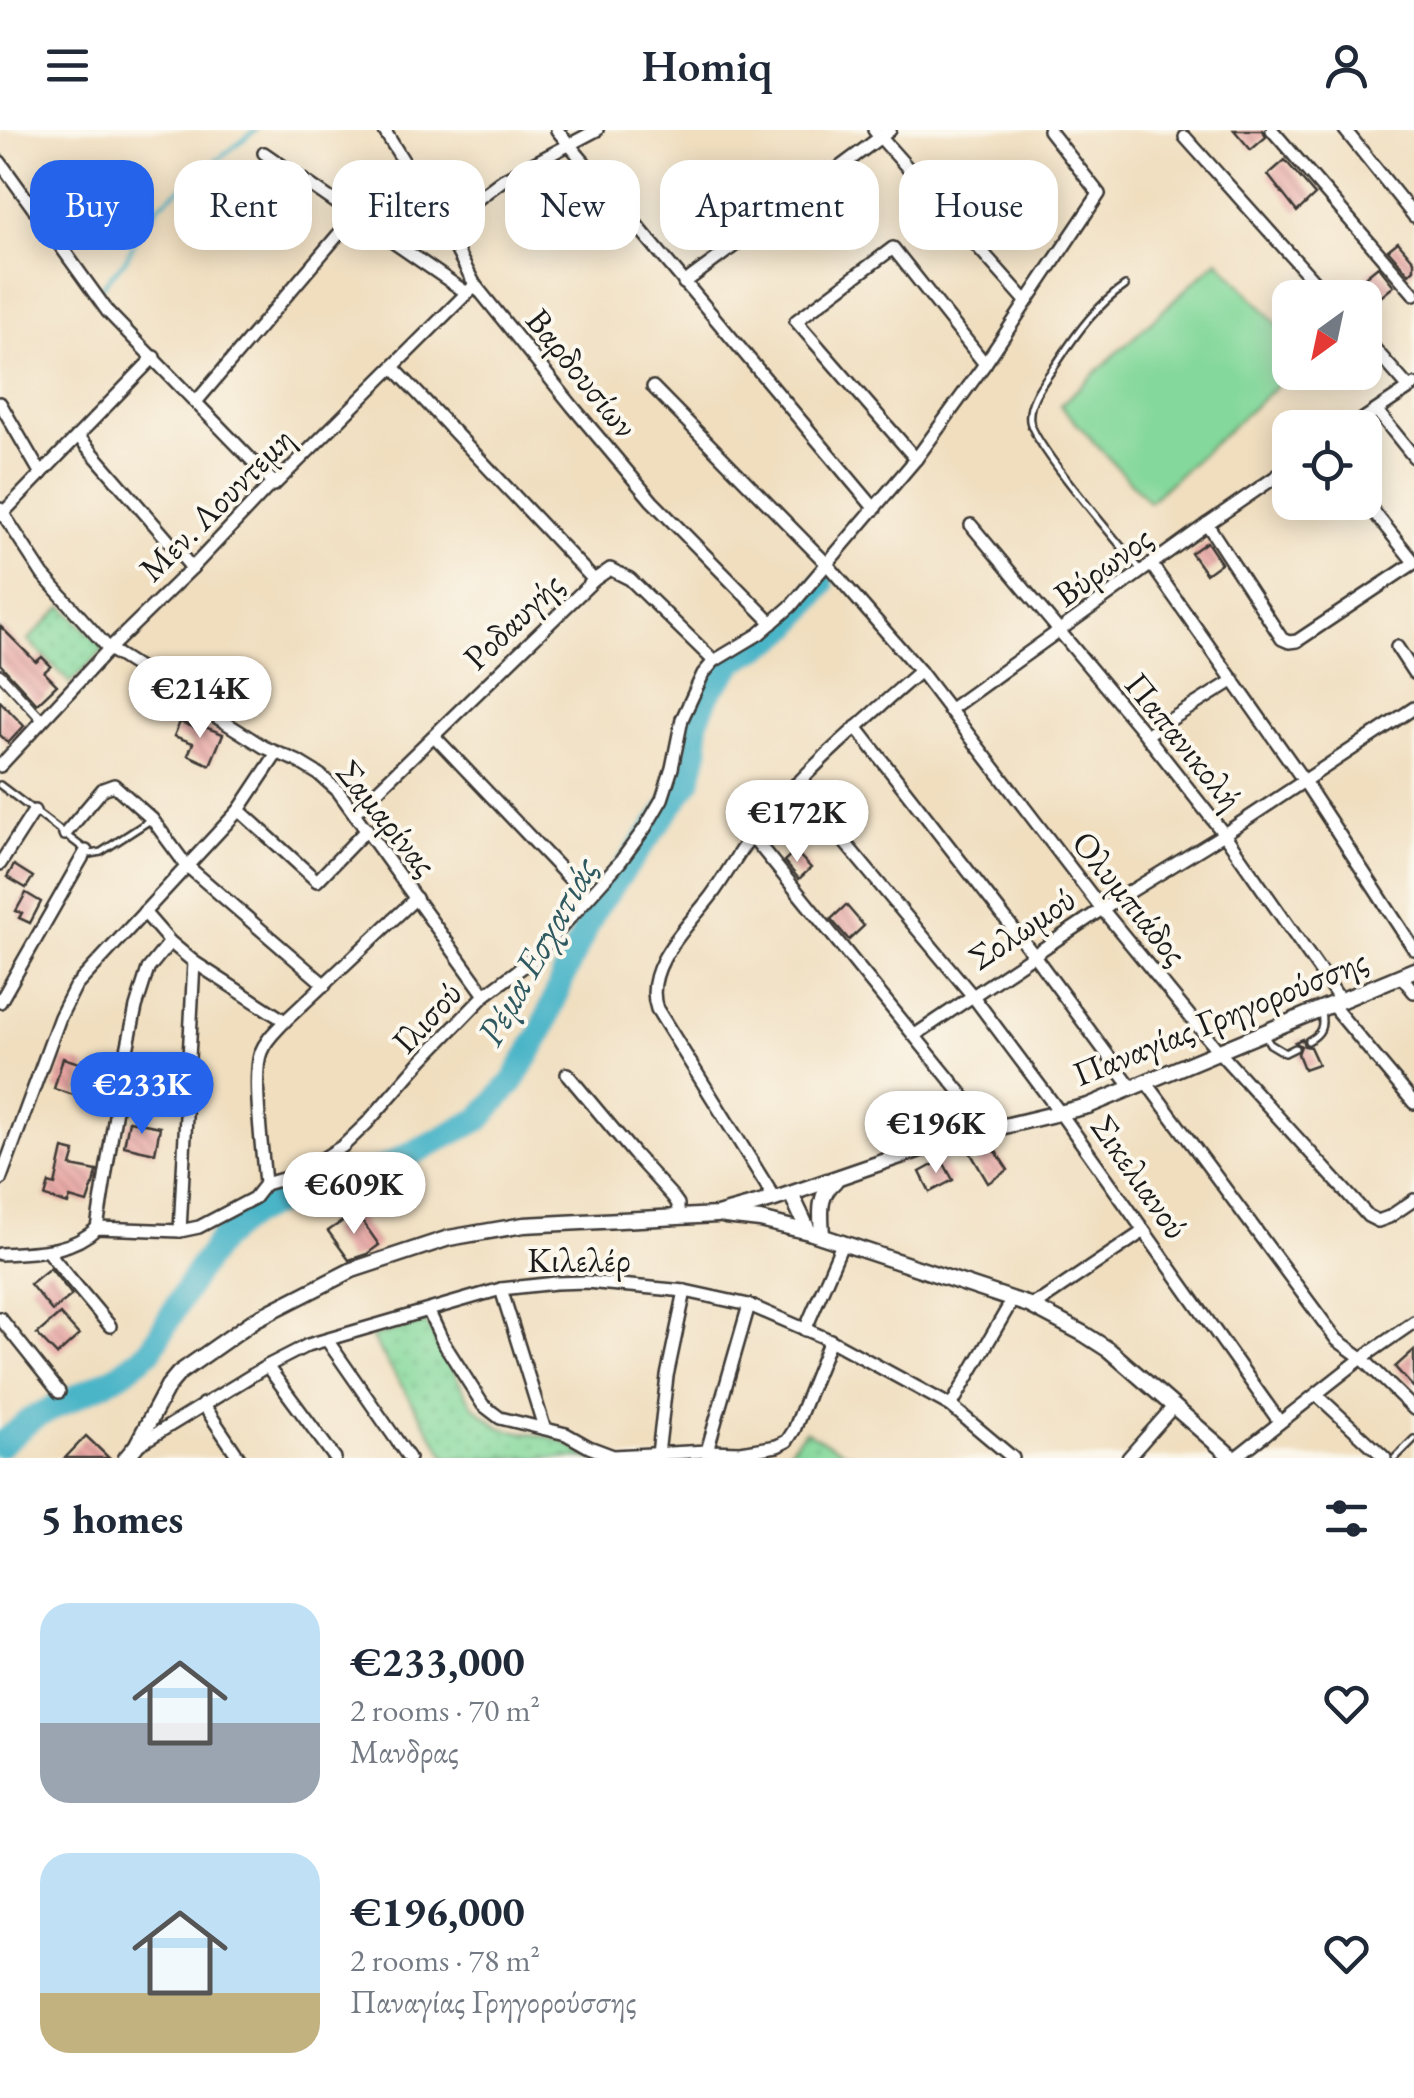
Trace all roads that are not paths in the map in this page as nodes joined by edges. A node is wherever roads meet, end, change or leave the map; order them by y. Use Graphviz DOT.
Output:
graph roads {
  1 [pos="384,130"];
  2 [pos="557,130"];
  3 [pos="598,130"];
  4 [pos="1049,130"];
  5 [pos="1272,130"];
  6 [pos="1345,130"];
  7 [pos="881,133"];
  8 [pos="1186,136"];
  9 [pos="568,146"];
  10 [pos="264,153"];
  11 [pos="403,160"];
  12 [pos="0,162"];
  13 [pos="14,183"];
  14 [pos="485,193"];
  15 [pos="0,194"];
  16 [pos="332,201"];
  17 [pos="1414,216"];
  18 [pos="332,242"];
  19 [pos="408,250"];
  20 [pos="454,250"];
  21 [pos="1313,280"];
  22 [pos="684,283"];
  23 [pos="1126,286"];
  24 [pos="471,289"];
  25 [pos="1414,294"];
  26 [pos="1026,301"];
  27 [pos="1382,355"];
  28 [pos="154,357"];
  29 [pos="985,364"];
  30 [pos="392,367"];
  31 [pos="653,386"];
  32 [pos="1412,386"];
  33 [pos="196,402"];
  34 [pos="0,403"];
  35 [pos="1378,410"];
  36 [pos="1382,417"];
  37 [pos="78,436"];
  38 [pos="1414,456"];
  39 [pos="916,460"];
  40 [pos="41,474"];
  41 [pos="1272,479"];
  42 [pos="273,482"];
  43 [pos="875,509"];
  44 [pos="2,510"];
  45 [pos="1380,520"];
  46 [pos="971,524"];
  47 [pos="1207,524"];
  48 [pos="1414,562"];
  49 [pos="826,563"];
  50 [pos="192,568"];
  51 [pos="1146,568"];
  52 [pos="594,580"];
  53 [pos="772,623"];
  54 [pos="1059,632"];
  55 [pos="1397,647"];
  56 [pos="109,649"];
  57 [pos="714,661"];
  58 [pos="920,671"];
  59 [pos="1414,673"];
  60 [pos="0,674"];
  61 [pos="1234,680"];
  62 [pos="1414,708"];
  63 [pos="949,710"];
  64 [pos="43,721"];
  65 [pos="856,727"];
  66 [pos="1146,734"];
  67 [pos="434,736"];
  68 [pos="0,744"];
  69 [pos="277,752"];
  70 [pos="10,754"];
  71 [pos="0,766"];
  72 [pos="1304,782"];
  73 [pos="0,784"];
  74 [pos="796,784"];
  75 [pos="34,810"];
  76 [pos="239,810"];
  77 [pos="355,812"];
  78 [pos="152,819"];
  79 [pos="367,828"];
  80 [pos="66,834"];
  81 [pos="1224,834"];
  82 [pos="751,835"];
  83 [pos="86,851"];
  84 [pos="0,864"];
  85 [pos="186,865"];
  86 [pos="587,897"];
  87 [pos="416,898"];
  88 [pos="1102,909"];
  89 [pos="144,912"];
  90 [pos="170,942"];
  91 [pos="1414,949"];
  92 [pos="1034,954"];
  93 [pos="194,962"];
  94 [pos="1408,973"];
  95 [pos="325,985"];
  96 [pos="1414,992"];
  97 [pos="485,995"];
  98 [pos="972,995"];
  99 [pos="0,1002"];
  100 [pos="1331,1005"];
  101 [pos="286,1021"];
  102 [pos="1263,1034"];
  103 [pos="915,1035"];
  104 [pos="1308,1042"];
  105 [pos="1295,1048"];
  106 [pos="1219,1052"];
  107 [pos="568,1074"];
  108 [pos="1146,1082"];
  109 [pos="1132,1088"];
  110 [pos="1414,1103"];
  111 [pos="1061,1114"];
  112 [pos="990,1130"];
  113 [pos="840,1177"];
  114 [pos="0,1180"];
  115 [pos="264,1184"];
  116 [pos="792,1194"];
  117 [pos="775,1199"];
  118 [pos="1414,1200"];
  119 [pos="718,1215"];
  120 [pos="678,1216"];
  121 [pos="98,1228"];
  122 [pos="180,1231"];
  123 [pos="1144,1231"];
  124 [pos="816,1234"];
  125 [pos="842,1242"];
  126 [pos="48,1252"];
  127 [pos="0,1254"];
  128 [pos="500,1289"];
  129 [pos="684,1291"];
  130 [pos="1013,1299"];
  131 [pos="748,1304"];
  132 [pos="1030,1305"];
  133 [pos="429,1312"];
  134 [pos="0,1318"];
  135 [pos="1414,1322"];
  136 [pos="110,1326"];
  137 [pos="805,1330"];
  138 [pos="327,1340"];
  139 [pos="830,1340"];
  140 [pos="1362,1358"];
  141 [pos="267,1366"];
  142 [pos="59,1392"];
  143 [pos="1317,1395"];
  144 [pos="203,1404"];
  145 [pos="951,1406"];
  146 [pos="1173,1407"];
  147 [pos="1414,1409"];
  148 [pos="1278,1421"];
  149 [pos="544,1427"];
  150 [pos="1414,1439"];
  151 [pos="707,1451"];
  152 [pos="131,1452"];
  153 [pos="658,1454"];
  154 [pos="240,1458"];
  155 [pos="336,1458"];
  156 [pos="409,1458"];
  157 [pos="1013,1458"];
  158 [pos="1128,1458"];
  159 [pos="1234,1458"];
  160 [pos="1384,1458"];
  161 [pos="1395,1458"];
  1 -- 11 [label="street, Βαρδουσίων"];
  2 -- 9 [label="street"];
  3 -- 9 [label="street"];
  4 -- 26 [label="street, Ιλισού"];
  5 -- 25 [label="street"];
  6 -- 17 [label="street"];
  7 -- 22 [label="street"];
  7 -- 26 [label="street"];
  8 -- 21 [label="street"];
  9 -- 14 [label="street"];
  9 -- 22 [label="street"];
  10 -- 16 [label="street"];
  12 -- 13 [label="street"];
  13 -- 15 [label="street"];
  13 -- 28 [label="street"];
  18 -- 33 [label="street"];
  19 -- 24 [label="street"];
  20 -- 24 [label="street, Βαρδουσίων"];
  22 -- 43 [label="street"];
  23 -- 51 [label="lane"];
  24 -- 30 [label="street, Μεν. Λουντεμη"];
  24 -- 53 [label="street, Βαρδουσίων"];
  26 -- 29 [label="street, Ιλισού"];
  27 -- 32 [label="street"];
  28 -- 33 [label="street"];
  28 -- 37 [label="street"];
  29 -- 39 [label="street, Ιλισού"];
  29 -- 39 [label="street"];
  30 -- 42 [label="street, Μεν. Λουντεμη"];
  30 -- 52 [label="street"];
  31 -- 49 [label="street, Ολυμπιάδος"];
  32 -- 35 [label="street"];
  33 -- 42 [label="street"];
  34 -- 40 [label="street"];
  36 -- 38 [label="street"];
  37 -- 40 [label="street"];
  37 -- 50 [label="street"];
  39 -- 43 [label="street, Ιλισού"];
  40 -- 44 [label="street"];
  41 -- 47 [label="street, Βύρωνος"];
  42 -- 50 [label="street, Μεν. Λουντεμη"];
  43 -- 49 [label="street, Ιλισού"];
  44 -- 56 [label="street, Σαμαρίνας"];
  45 -- 48 [label="street"];
  46 -- 54 [label="street, Παπανικολή"];
  47 -- 48 [label="street"];
  47 -- 51 [label="street, Βύρωνος"];
  49 -- 53 [label="street, Ιλισού"];
  49 -- 58 [label="street, Ολυμπιάδος"];
  50 -- 56 [label="street, Μεν. Λουντεμη"];
  51 -- 54 [label="street, Βύρωνος"];
  51 -- 61 [label="street"];
  52 -- 57 [label="street, Ροδαυγής"];
  52 -- 67 [label="street, Ροδαυγής"];
  53 -- 57 [label="street, Ιλισού"];
  54 -- 63 [label="street, Βύρωνος"];
  54 -- 66 [label="street, Παπανικολή"];
  55 -- 59 [label="street"];
  56 -- 64 [label="street, Μεν. Λουντεμη"];
  56 -- 69 [label="street, Σαμαρίνας"];
  57 -- 86 [label="street, Ιλισού"];
  58 -- 63 [label="street, Ολυμπιάδος"];
  58 -- 65 [label="street"];
  60 -- 64 [label="street"];
  61 -- 66 [label="street"];
  61 -- 72 [label="street"];
  62 -- 72 [label="street, Σολωμού"];
  63 -- 88 [label="street, Ολυμπιάδος"];
  64 -- 70 [label="street, Μεν. Λουντεμη"];
  65 -- 74 [label="street"];
  65 -- 92 [label="street"];
  66 -- 81 [label="street, Παπανικολή"];
  67 -- 77 [label="street, Ροδαυγής"];
  67 -- 86 [label="street"];
  68 -- 70 [label="street"];
  69 -- 76 [label="street"];
  69 -- 77 [label="street, Σαμαρίνας"];
  70 -- 71 [label="street, Μεν. Λουντεμη"];
  72 -- 81 [label="street, Σολωμού"];
  72 -- 91 [label="street"];
  73 -- 75 [label="lane"];
  74 -- 82 [label="street"];
  74 -- 98 [label="street, Σικελιανού"];
  75 -- 80 [label="lane"];
  75 -- 84 [label="street"];
  76 -- 79 [label="street"];
  76 -- 85 [label="street"];
  77 -- 79 [label="street, Σαμαρίνας"];
  78 -- 80 [label="street"];
  78 -- 83 [label="lane"];
  78 -- 85 [label="street"];
  79 -- 87 [label="street, Σαμαρίνας"];
  80 -- 83 [label="lane"];
  81 -- 88 [label="street, Σολωμού"];
  81 -- 100 [label="street, Παπανικολή"];
  82 -- 103 [label="street"];
  82 -- 117 [label="street"];
  83 -- 99 [label="street"];
  85 -- 89 [label="street"];
  85 -- 95 [label="street"];
  86 -- 97 [label="street, Ιλισού"];
  87 -- 95 [label="street"];
  87 -- 97 [label="street, Σαμαρίνας"];
  88 -- 92 [label="street, Σολωμού"];
  88 -- 106 [label="street, Ολυμπιάδος"];
  89 -- 90 [label="street"];
  89 -- 114 [label="street"];
  90 -- 93 [label="street"];
  90 -- 121 [label="street"];
  92 -- 98 [label="street, Σολωμού"];
  92 -- 109 [label="street"];
  93 -- 101 [label="street"];
  93 -- 122 [label="street"];
  94 -- 96 [label="street"];
  94 -- 100 [label="street, Παναγίας Γρηγορούσσης"];
  95 -- 101 [label="street"];
  97 -- 115 [label="street, Ιλισού"];
  98 -- 103 [label="street, Σολωμού"];
  98 -- 111 [label="street, Σικελιανού"];
  100 -- 102 [label="street, Παναγίας Γρηγορούσσης"];
  100 -- 104 [label="lane"];
  100 -- 110 [label="street, Παπανικολή"];
  101 -- 115 [label="street"];
  102 -- 105 [label="lane"];
  102 -- 106 [label="street, Παναγίας Γρηγορούσσης"];
  103 -- 112 [label="street"];
  106 -- 108 [label="street, Παναγίας Γρηγορούσσης"];
  106 -- 118 [label="street, Ολυμπιάδος"];
  107 -- 120 [label="street"];
  108 -- 109 [label="street, Παναγίας Γρηγορούσσης"];
  108 -- 140 [label="street"];
  109 -- 111 [label="street, Παναγίας Γρηγορούσσης"];
  111 -- 112 [label="street, Παναγίας Γρηγορούσσης"];
  111 -- 123 [label="street, Σικελιανού"];
  112 -- 113 [label="street, Παναγίας Γρηγορούσσης"];
  113 -- 116 [label="street, Παναγίας Γρηγορούσσης"];
  113 -- 124 [label="street"];
  115 -- 122 [label="street, Ιλισού"];
  116 -- 117 [label="street, Παναγίας Γρηγορούσσης"];
  116 -- 124 [label="street"];
  117 -- 119 [label="street, Παναγίας Γρηγορούσσης"];
  119 -- 120 [label="street, Παναγίας Γρηγορούσσης"];
  119 -- 124 [label="street"];
  120 -- 152 [label="street, Παναγίας Γρηγορούσσης"];
  121 -- 122 [label="street"];
  121 -- 126 [label="street"];
  123 -- 132 [label="street"];
  123 -- 148 [label="street, Σικελιανού"];
  124 -- 125 [label="street"];
  125 -- 130 [label="street"];
  125 -- 137 [label="street"];
  126 -- 127 [label="street"];
  126 -- 136 [label="street"];
  128 -- 129 [label="street, Κιλελέρ"];
  128 -- 133 [label="street, Κιλελέρ"];
  128 -- 149 [label="street"];
  129 -- 131 [label="street, Κιλελέρ"];
  129 -- 153 [label="street"];
  130 -- 132 [label="street"];
  130 -- 145 [label="street"];
  131 -- 137 [label="street, Κιλελέρ"];
  131 -- 151 [label="street"];
  132 -- 146 [label="street"];
  133 -- 138 [label="street, Κιλελέρ"];
  133 -- 149 [label="street"];
  134 -- 142 [label="street"];
  135 -- 140 [label="street"];
  137 -- 139 [label="street, Κιλελέρ"];
  138 -- 141 [label="street, Κιλελέρ"];
  138 -- 156 [label="street"];
  139 -- 145 [label="street, Κιλελέρ"];
  139 -- 151 [label="street"];
  140 -- 143 [label="street"];
  140 -- 147 [label="street"];
  141 -- 144 [label="street, Κιλελέρ"];
  141 -- 155 [label="street"];
  143 -- 148 [label="street"];
  143 -- 160 [label="street"];
  144 -- 152 [label="street, Κιλελέρ"];
  144 -- 154 [label="street"];
  145 -- 157 [label="street, Κιλελέρ"];
  146 -- 158 [label="street"];
  146 -- 159 [label="street"];
  148 -- 159 [label="street"];
  149 -- 153 [label="street"];
  150 -- 161 [label="lane"];
  151 -- 153 [label="street"];
}
